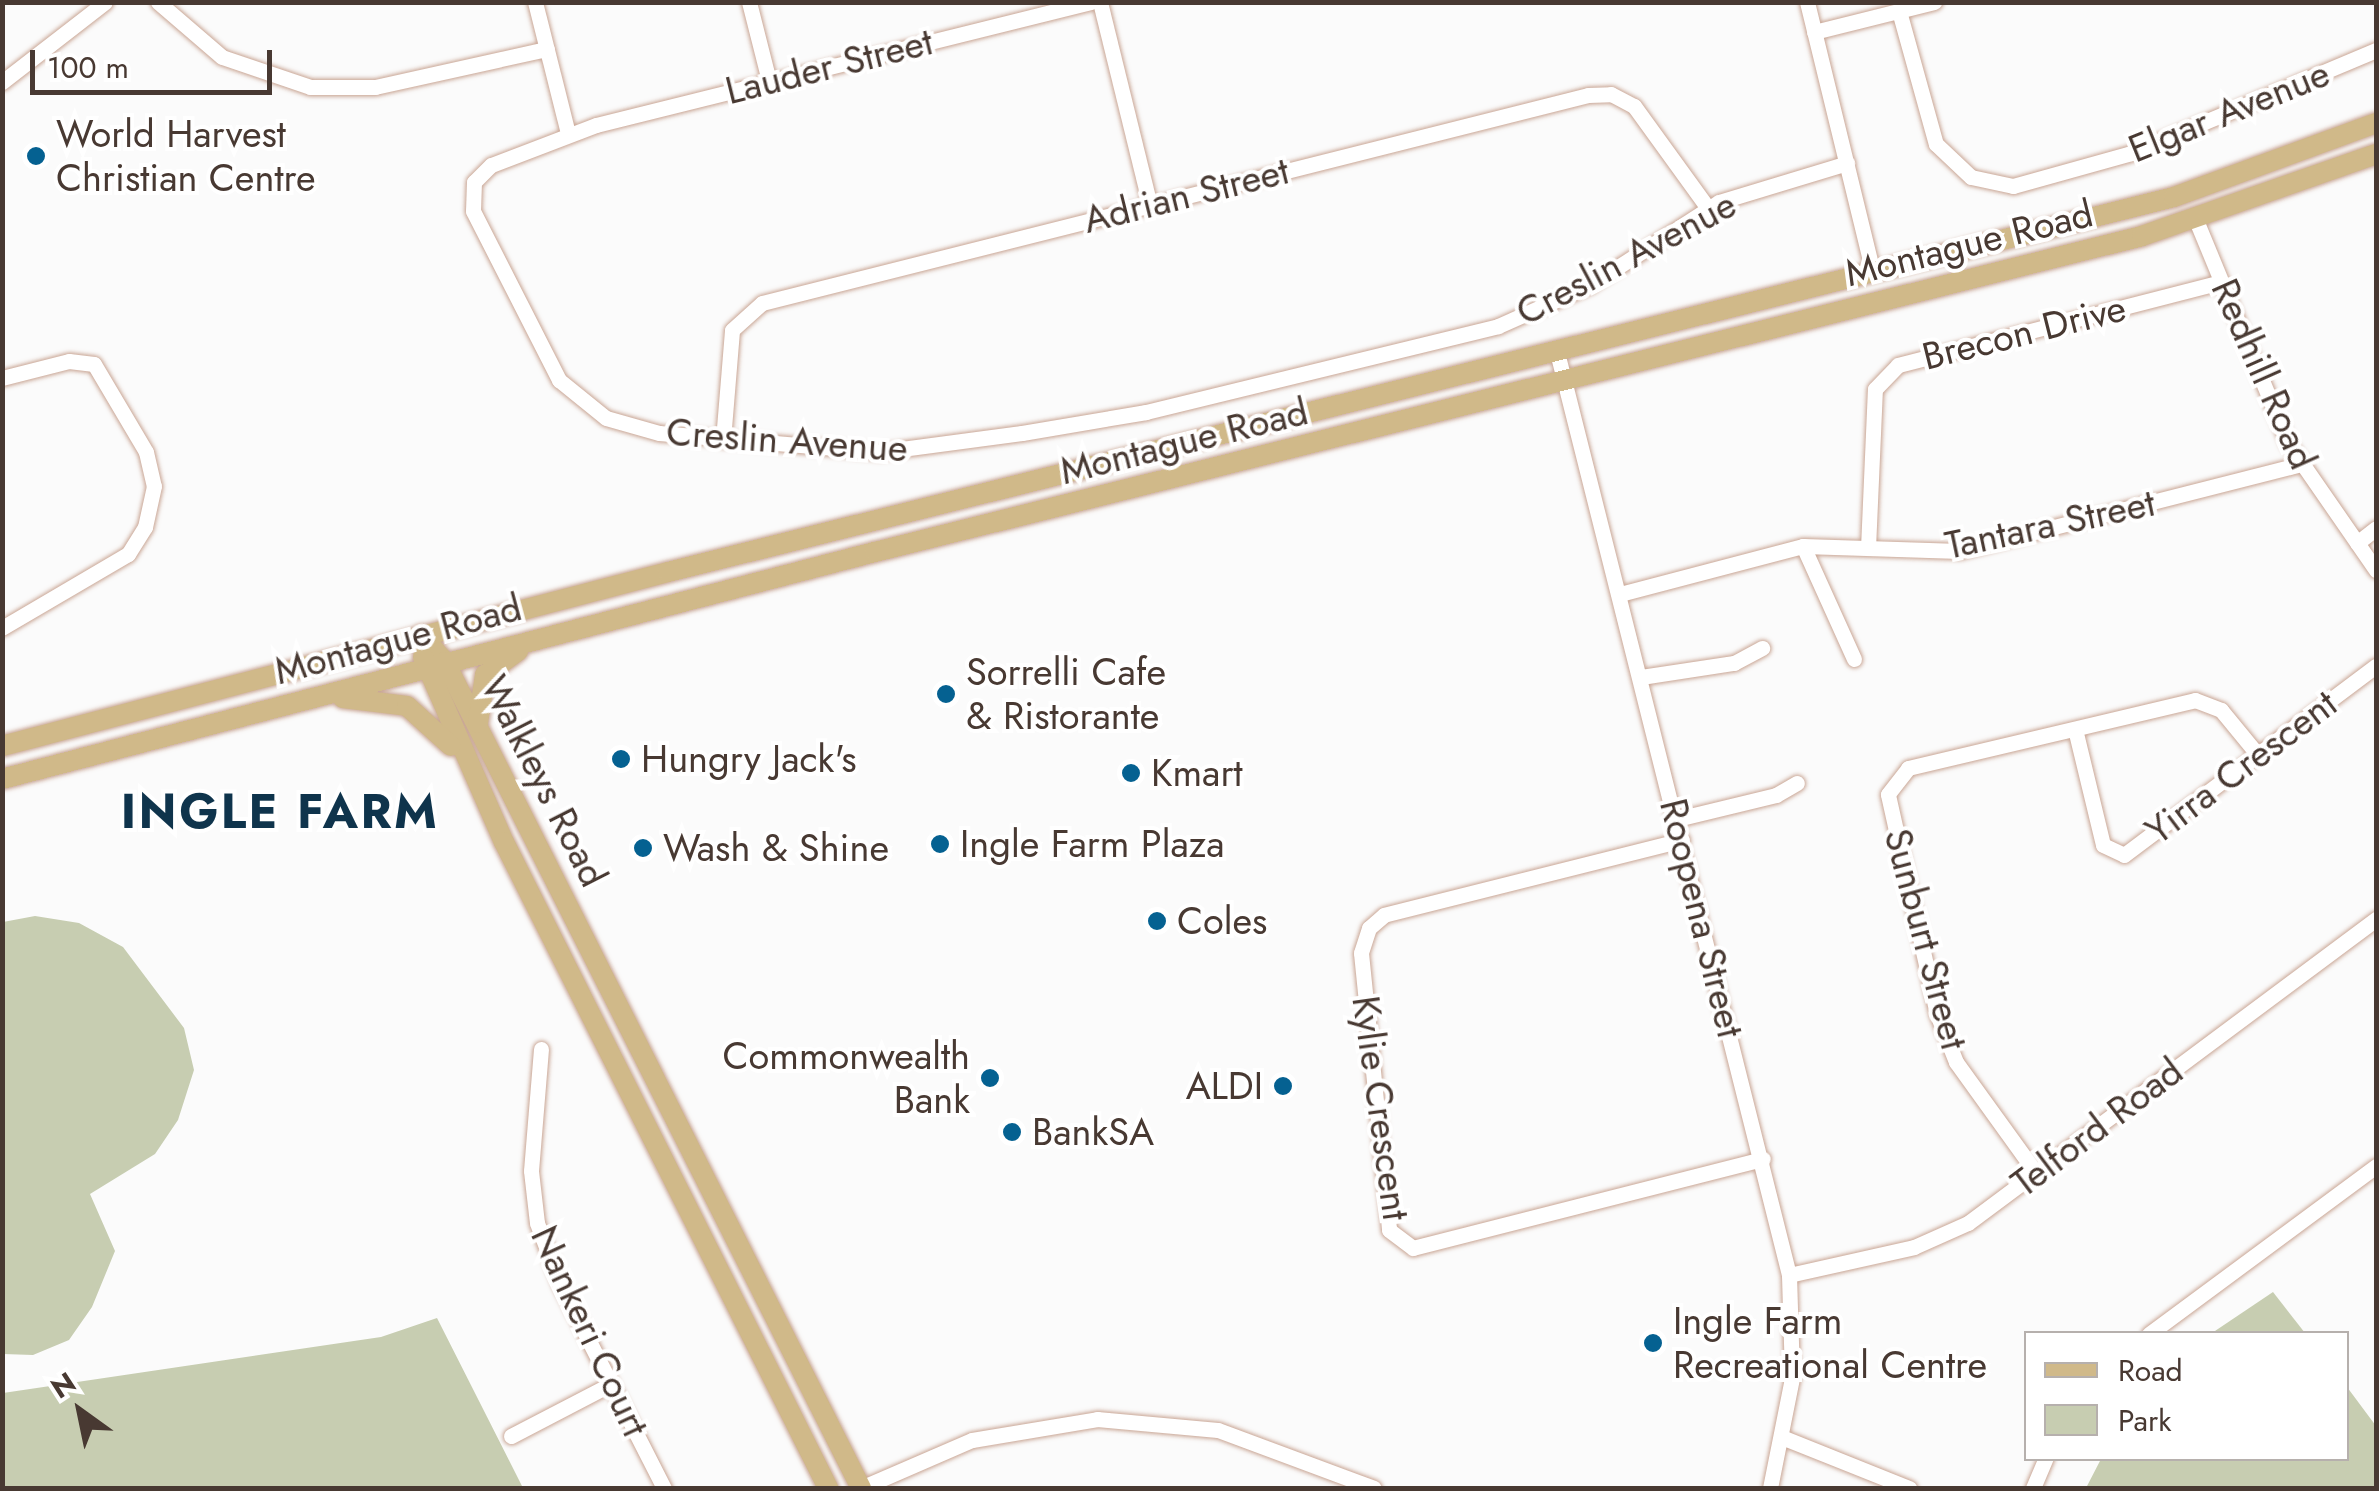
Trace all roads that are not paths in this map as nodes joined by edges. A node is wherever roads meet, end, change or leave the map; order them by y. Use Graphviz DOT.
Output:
graph roads {
  1 [pos="105,2"];
  2 [pos="158,2"];
  3 [pos="535,2"];
  4 [pos="749,2"];
  5 [pos="1090,2"];
  6 [pos="1100,2"];
  7 [pos="1807,2"];
  8 [pos="1934,2"];
  9 [pos="1899,11"];
  10 [pos="1814,32"];
  11 [pos="547,49"];
  12 [pos="2376,50"];
  13 [pos="769,81"];
  14 [pos="2,82"];
  15 [pos="2376,123"];
  16 [pos="568,132"];
  17 [pos="2376,154"];
  18 [pos="1847,163"];
  19 [pos="2187,193"];
  20 [pos="1149,202"];
  21 [pos="1708,208"];
  22 [pos="2196,220"];
  23 [pos="1872,273"];
  24 [pos="2221,282"];
  25 [pos="1878,302"];
  26 [pos="1557,352"];
  27 [pos="2,378"];
  28 [pos="1564,382"];
  29 [pos="723,440"];
  30 [pos="2301,464"];
  31 [pos="2376,528"];
  32 [pos="2357,543"];
  33 [pos="1803,546"];
  34 [pos="1868,548"];
  35 [pos="2376,570"];
  36 [pos="1620,594"];
  37 [pos="2,628"];
  38 [pos="561,632"];
  39 [pos="421,635"];
  40 [pos="1762,648"];
  41 [pos="1854,659"];
  42 [pos="435,665"];
  43 [pos="2376,666"];
  44 [pos="1641,677"];
  45 [pos="303,699"];
  46 [pos="478,728"];
  47 [pos="2075,729"];
  48 [pos="2,746"];
  49 [pos="2258,755"];
  50 [pos="2,778"];
  51 [pos="1798,783"];
  52 [pos="478,784"];
  53 [pos="1677,819"];
  54 [pos="1682,840"];
  55 [pos="2376,919"];
  56 [pos="541,1049"];
  57 [pos="1763,1159"];
  58 [pos="2376,1166"];
  59 [pos="2036,1173"];
  60 [pos="1789,1274"];
  61 [pos="2153,1331"];
  62 [pos="610,1384"];
  63 [pos="511,1436"];
  64 [pos="1784,1438"];
  65 [pos="2045,1461"];
  66 [pos="1332,1472"];
  67 [pos="664,1488"];
  68 [pos="828,1488"];
  69 [pos="861,1488"];
  70 [pos="1326,1488"];
  71 [pos="1374,1488"];
  72 [pos="1770,1488"];
  73 [pos="1909,1488"];
  74 [pos="2033,1488"];
  1 -- 14 [label="street"];
  2 -- 11 [label="street"];
  3 -- 11 [label="street"];
  4 -- 13 [label="street"];
  5 -- 13 [label="street, Lauder Street"];
  6 -- 20 [label="street"];
  7 -- 10 [label="street"];
  8 -- 9 [label="street"];
  9 -- 10 [label="street"];
  9 -- 12 [label="street, Elgar Avenue"];
  10 -- 18 [label="street"];
  11 -- 16 [label="street"];
  13 -- 16 [label="street, Lauder Street"];
  15 -- 19 [label="main road, Montague Road"];
  16 -- 29 [label="street, Creslin Avenue"];
  17 -- 22 [label="main road, Montague Road"];
  18 -- 21 [label="street, Creslin Avenue"];
  18 -- 23 [label="street"];
  19 -- 22 [label="main road"];
  19 -- 23 [label="main road, Montague Road"];
  20 -- 21 [label="street, Adrian Street"];
  20 -- 29 [label="street, Adrian Street"];
  21 -- 29 [label="street, Creslin Avenue"];
  22 -- 24 [label="street, Redhill Road"];
  22 -- 25 [label="main road, Montague Road"];
  23 -- 25 [label="main road"];
  23 -- 26 [label="main road, Montague Road"];
  24 -- 30 [label="street, Redhill Road"];
  24 -- 34 [label="street, Brecon Drive"];
  25 -- 28 [label="main road, Montague Road"];
  26 -- 28 [label="street, Roopena Street"];
  26 -- 39 [label="main road, Montague Road"];
  27 -- 37 [label="street"];
  28 -- 36 [label="street, Roopena Street"];
  28 -- 38 [label="main road, Montague Road"];
  30 -- 32 [label="street, Redhill Road"];
  30 -- 34 [label="street, Tantara Street"];
  31 -- 32 [label="street"];
  32 -- 35 [label="street, Redhill Road"];
  33 -- 34 [label="street, Tantara Street"];
  33 -- 36 [label="street, Tantara Street"];
  33 -- 41 [label="street"];
  36 -- 44 [label="street, Roopena Street"];
  38 -- 42 [label="main road, Montague Road"];
  38 -- 46 [label="main road"];
  39 -- 42 [label="main road, Walkleys Road"];
  39 -- 48 [label="main road, Montague Road"];
  40 -- 44 [label="street"];
  42 -- 45 [label="main road, Montague Road"];
  42 -- 46 [label="main road, Walkleys Road"];
  42 -- 52 [label="main road, Walkleys Road"];
  43 -- 49 [label="street, Yirra Crescent"];
  44 -- 53 [label="street, Roopena Street"];
  45 -- 50 [label="main road, Montague Road"];
  45 -- 52 [label="main road"];
  46 -- 69 [label="main road, Walkleys Road"];
  47 -- 49 [label="street, Sunburt Street"];
  47 -- 49 [label="street, Yirra Crescent"];
  47 -- 59 [label="street, Sunburt Street"];
  51 -- 53 [label="street"];
  52 -- 68 [label="main road, Walkleys Road"];
  53 -- 54 [label="street, Roopena Street"];
  54 -- 57 [label="street, Roopena Street"];
  54 -- 57 [label="street, Kylie Crescent"];
  55 -- 59 [label="street, Telford Road"];
  56 -- 62 [label="street, Nankeri Court"];
  57 -- 60 [label="street, Roopena Street"];
  58 -- 61 [label="street"];
  59 -- 60 [label="street, Telford Road"];
  60 -- 64 [label="street, Roopena Street"];
  62 -- 63 [label="street"];
  62 -- 67 [label="street, Nankeri Court"];
  64 -- 72 [label="street, Roopena Street"];
  64 -- 73 [label="street"];
  65 -- 74 [label="street"];
  66 -- 69 [label="street"];
  66 -- 70 [label="street"];
  66 -- 71 [label="street"];
}
